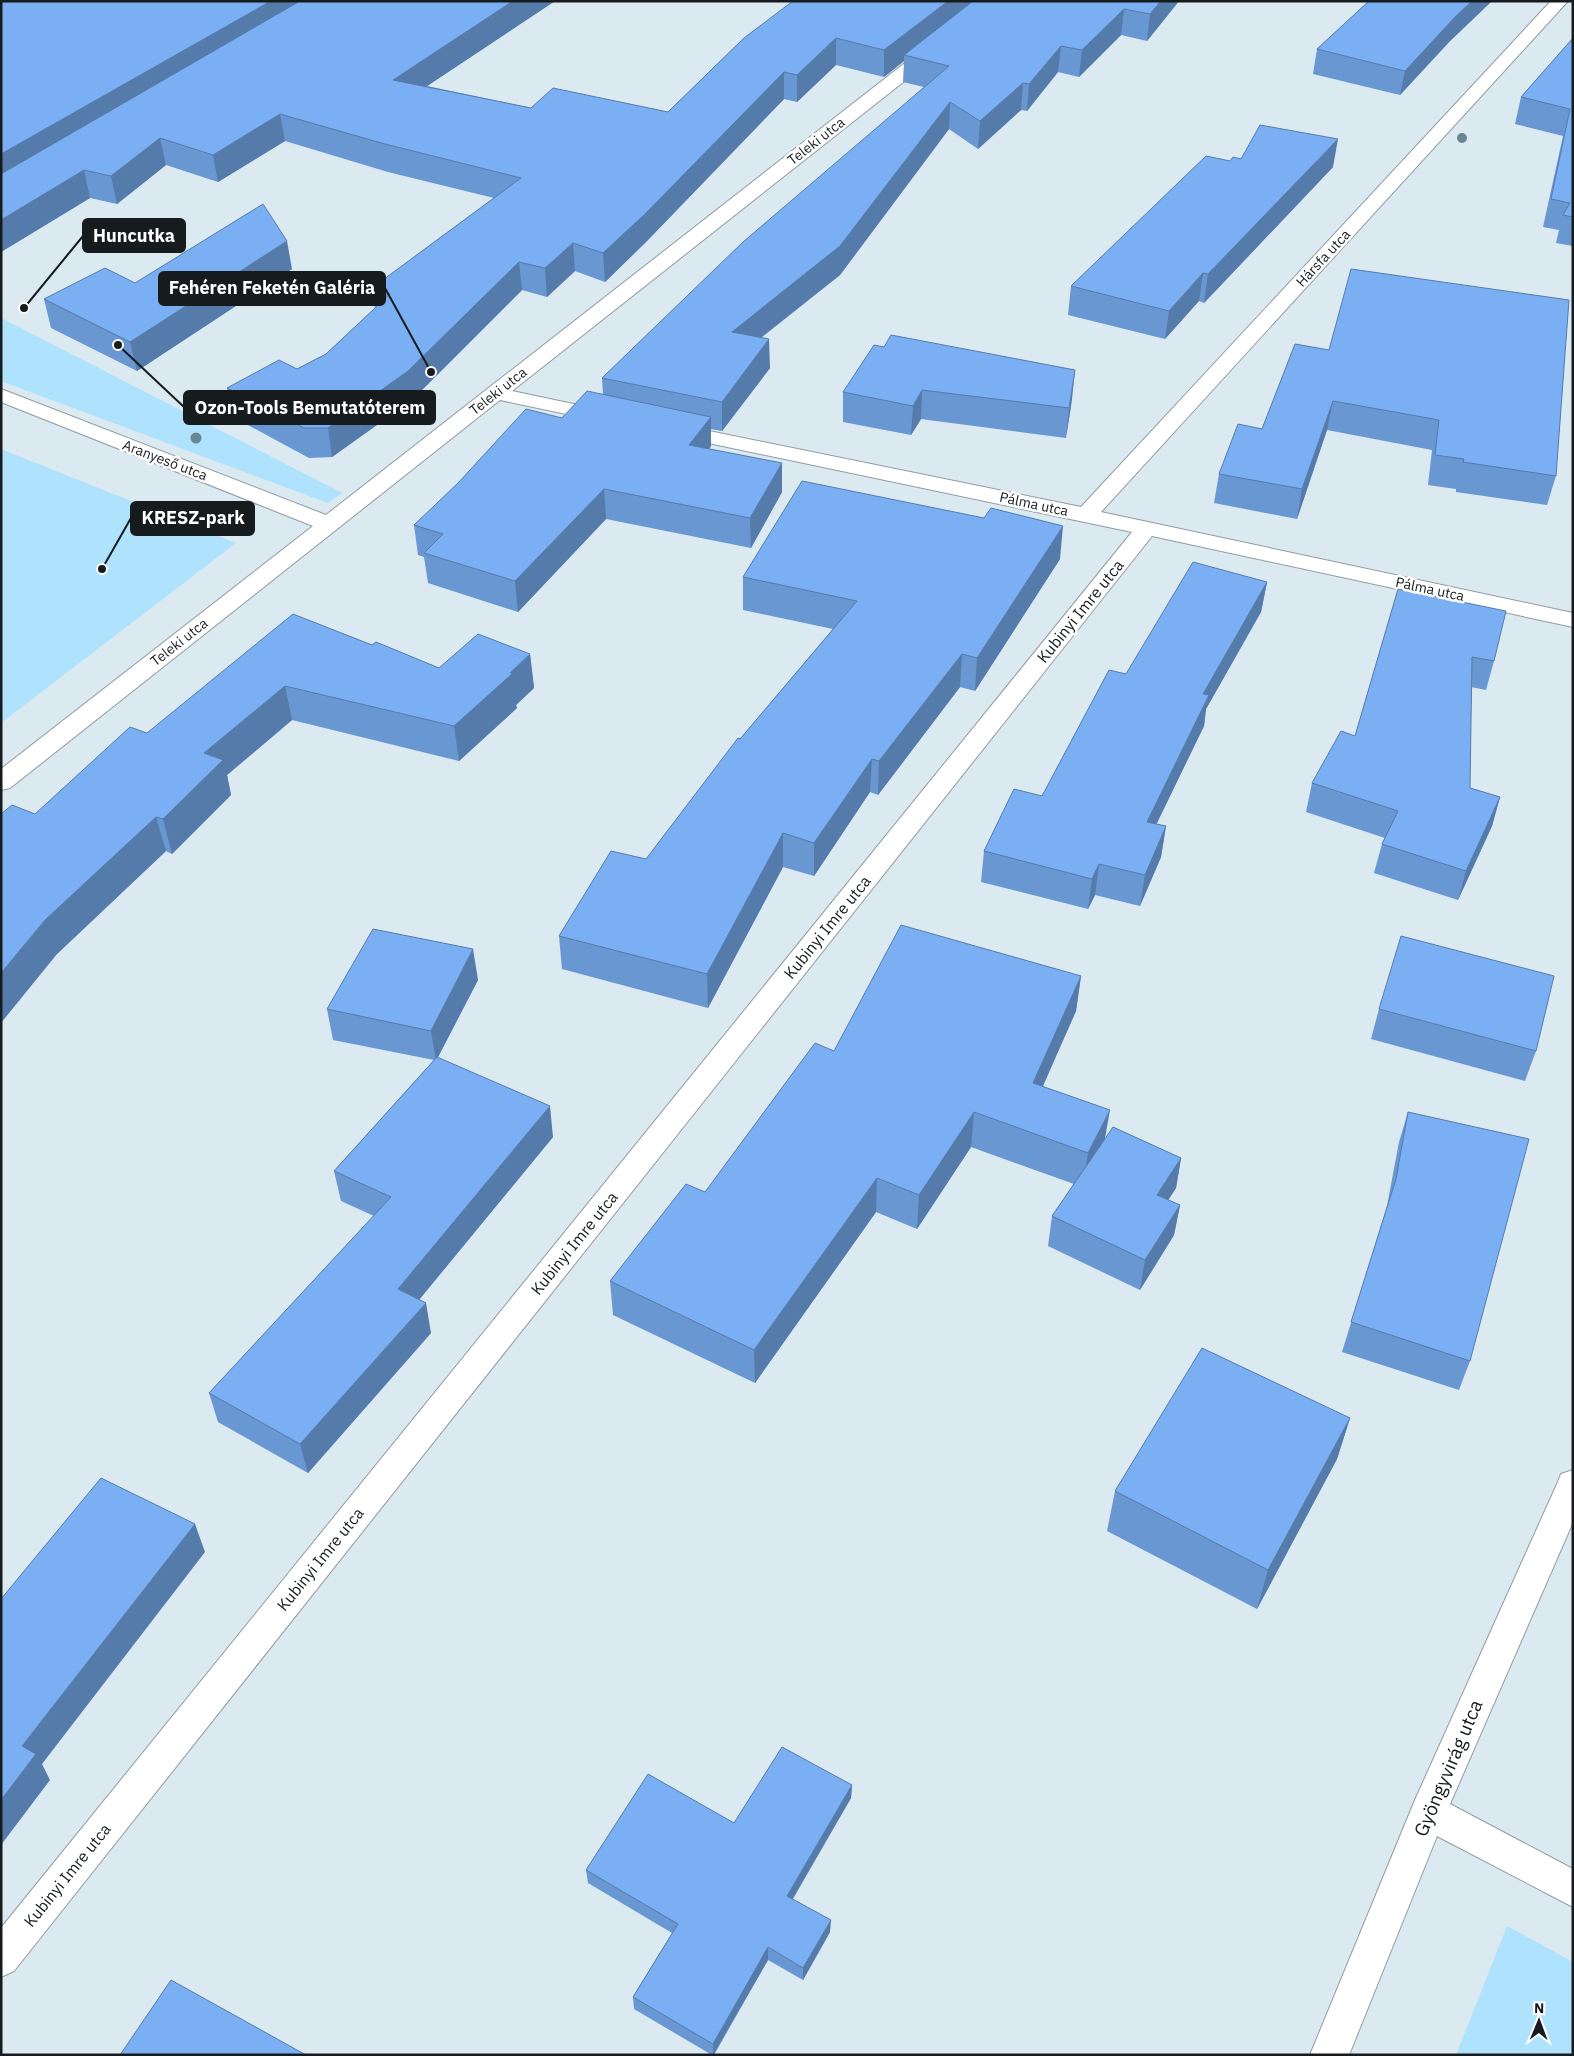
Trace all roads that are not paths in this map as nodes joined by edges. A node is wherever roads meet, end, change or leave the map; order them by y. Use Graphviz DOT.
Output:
graph roads {
  1 [pos="1560,1"];
  2 [pos="948,38"];
  3 [pos="495,394"];
  4 [pos="1,395"];
  5 [pos="631,421"];
  6 [pos="660,427"];
  7 [pos="1086,515"];
  8 [pos="329,524"];
  9 [pos="1146,529"];
  10 [pos="1573,620"];
  11 [pos="1,782"];
  12 [pos="1573,1484"];
  13 [pos="1428,1812"];
  14 [pos="1573,1889"];
  15 [pos="1,1958"];
  16 [pos="1328,2055"];
  1 -- 7 [label="street, Hársfa utca"];
  2 -- 3 [label="street, Teleki utca"];
  3 -- 5 [label="street"];
  3 -- 8 [label="street, Teleki utca"];
  4 -- 8 [label="street, Aranyeső utca"];
  6 -- 7 [label="street, Pálma utca"];
  7 -- 9 [label="street, Pálma utca"];
  8 -- 11 [label="street, Teleki utca"];
  9 -- 10 [label="street, Pálma utca"];
  9 -- 15 [label="street, Kubinyi Imre utca"];
  12 -- 13 [label="street, Gyöngyvirág utca"];
  13 -- 14 [label="street"];
  13 -- 16 [label="street, Gyöngyvirág utca"];
}
